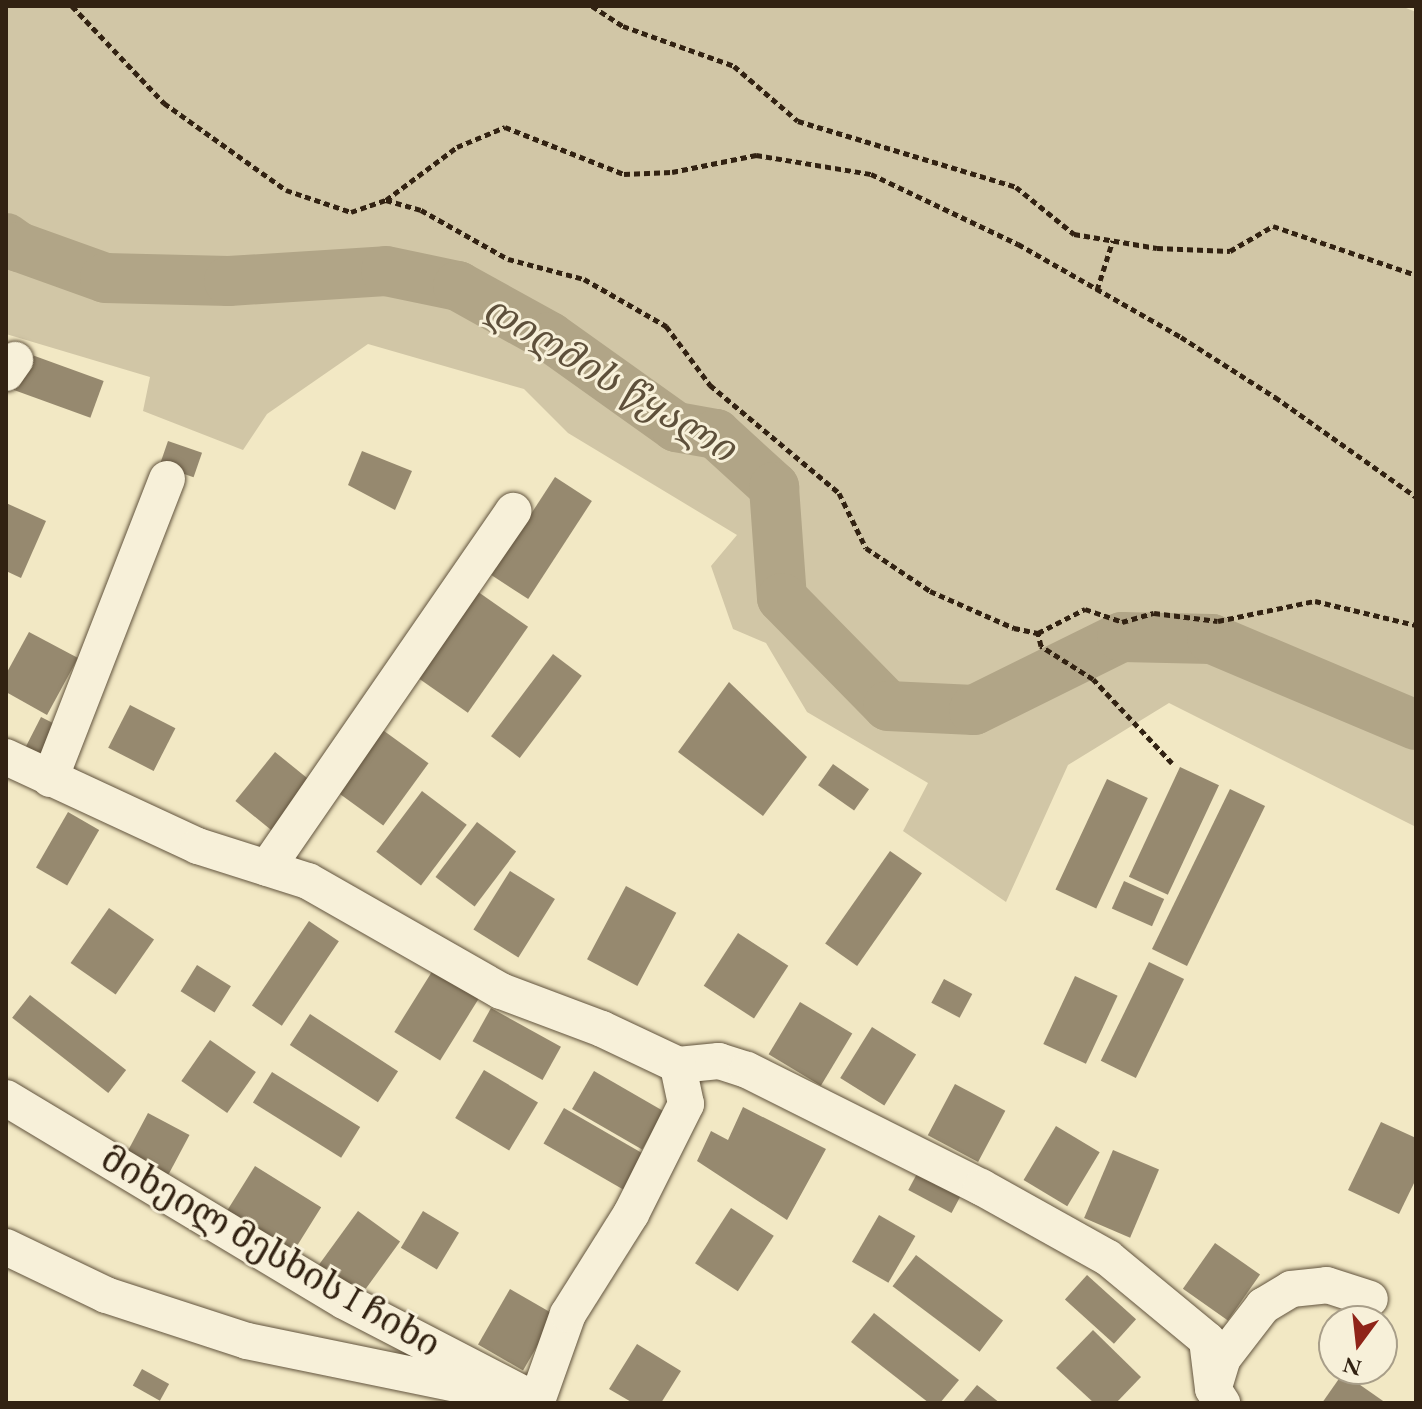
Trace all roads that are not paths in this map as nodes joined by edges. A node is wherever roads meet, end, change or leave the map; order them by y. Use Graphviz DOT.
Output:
graph roads {
  1 [pos="167,479"];
  2 [pos="513,511"];
  3 [pos="6,757"];
  4 [pos="50,779"];
  5 [pos="267,868"];
  6 [pos="678,1065"];
  7 [pos="6,1098"];
  8 [pos="6,1247"];
  9 [pos="1370,1299"];
  10 [pos="1217,1396"];
  11 [pos="539,1402"];
  1 -- 4 [label="street"];
  2 -- 5 [label="street"];
  3 -- 4 [label="street"];
  4 -- 5 [label="street"];
  5 -- 6 [label="street"];
  6 -- 10 [label="street"];
  6 -- 11 [label="street"];
  7 -- 11 [label="street, მიხეილ მესხის I ჩიხი"];
  8 -- 11 [label="street"];
  9 -- 10 [label="street"];
}
